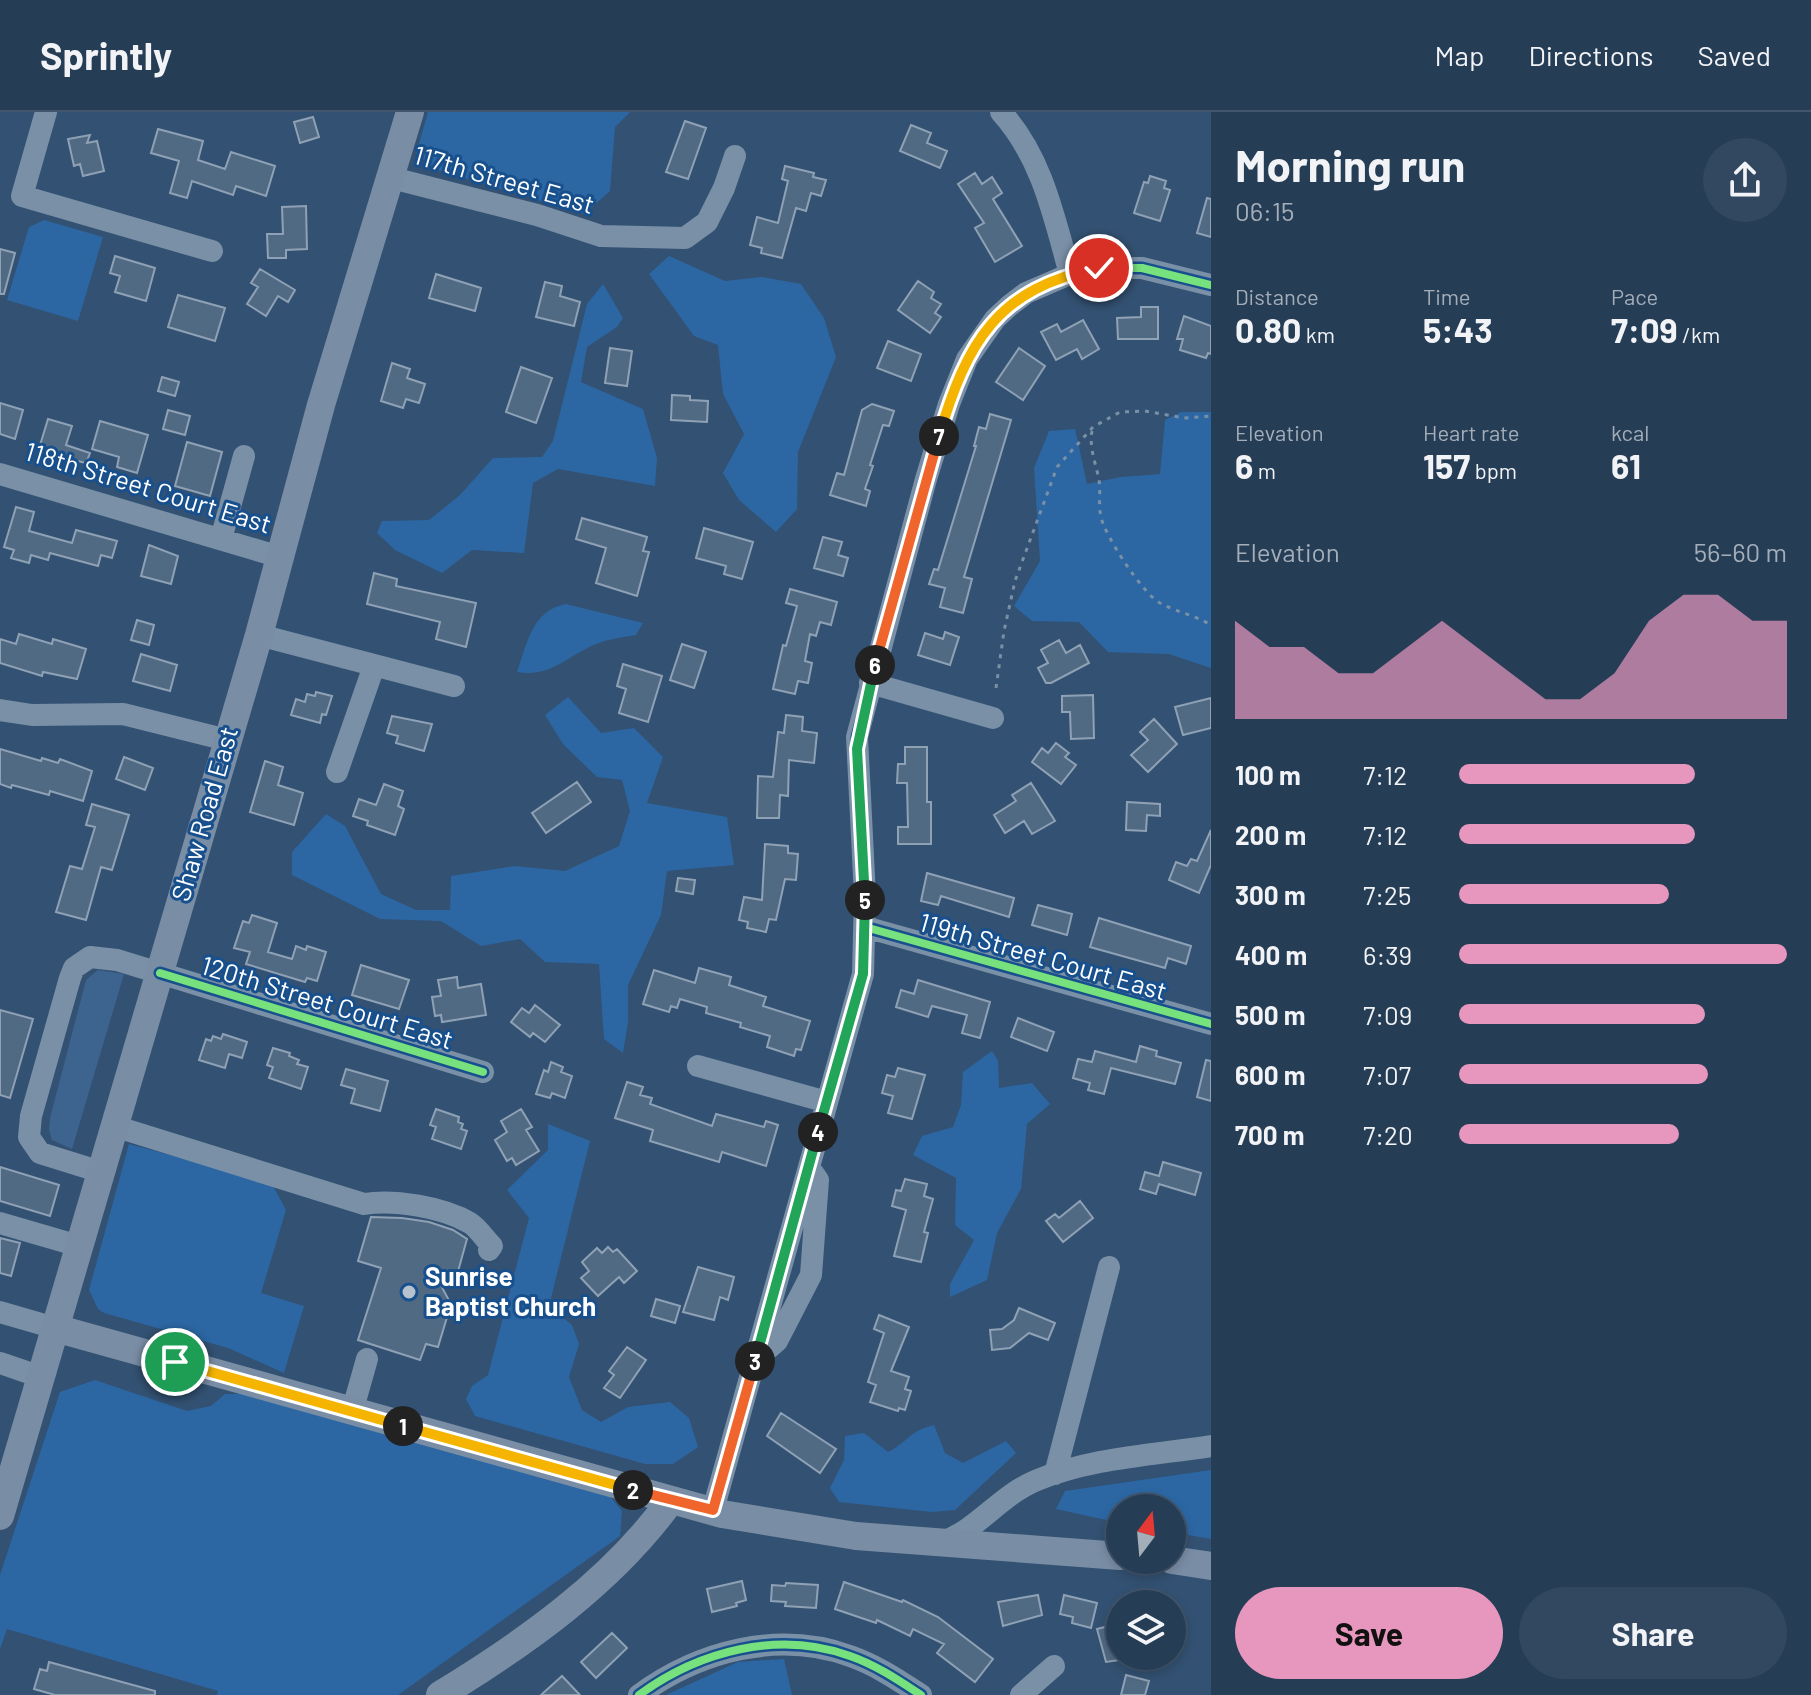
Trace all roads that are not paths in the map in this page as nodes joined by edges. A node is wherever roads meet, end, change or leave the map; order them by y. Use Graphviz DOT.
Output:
graph roads {
  1 [pos="46,112"];
  2 [pos="410,112"];
  3 [pos="1001,112"];
  4 [pos="735,156"];
  5 [pos="392,178"];
  6 [pos="212,251"];
  7 [pos="1070,274"];
  8 [pos="1211,285"];
  9 [pos="244,456"];
  10 [pos="0,474"];
  11 [pos="221,539"];
  12 [pos="280,557"];
  13 [pos="259,635"];
  14 [pos="374,666"];
  15 [pos="870,683"];
  16 [pos="454,686"];
  17 [pos="0,710"];
  18 [pos="993,718"];
  19 [pos="227,740"];
  20 [pos="337,772"];
  21 [pos="865,927"];
  22 [pos="160,973"];
  23 [pos="1211,1024"];
  24 [pos="698,1066"];
  25 [pos="483,1072"];
  26 [pos="827,1102"];
  27 [pos="114,1126"];
  28 [pos="809,1167"];
  29 [pos="101,1172"];
  30 [pos="0,1223"];
  31 [pos="79,1246"];
  32 [pos="489,1250"];
  33 [pos="1109,1267"];
  34 [pos="0,1312"];
  35 [pos="55,1328"];
  36 [pos="756,1354"];
  37 [pos="367,1359"];
  38 [pos="0,1363"];
  39 [pos="41,1377"];
  40 [pos="352,1412"];
  41 [pos="1211,1446"];
  42 [pos="1055,1474"];
  43 [pos="671,1500"];
  44 [pos="713,1510"];
  45 [pos="0,1516"];
  46 [pos="942,1542"];
  47 [pos="1106,1555"];
  48 [pos="1186,1562"];
  49 [pos="1211,1566"];
  50 [pos="1054,1666"];
  51 [pos="440,1695"];
  52 [pos="639,1695"];
  53 [pos="921,1695"];
  54 [pos="1021,1695"];
  1 -- 6 [label="street"];
  2 -- 5 [label="main road, Shaw Road East"];
  3 -- 7 [label="street"];
  4 -- 5 [label="street, 117th Street East"];
  5 -- 12 [label="main road, Shaw Road East"];
  7 -- 8 [label="street"];
  7 -- 15 [label="street"];
  9 -- 11 [label="street"];
  10 -- 11 [label="street, 118th Street Court East"];
  11 -- 12 [label="street, 118th Street Court East"];
  12 -- 13 [label="main road, Shaw Road East"];
  13 -- 14 [label="street"];
  13 -- 19 [label="main road, Shaw Road East"];
  14 -- 16 [label="street"];
  14 -- 20 [label="street"];
  15 -- 18 [label="street"];
  15 -- 21 [label="street"];
  17 -- 19 [label="street"];
  19 -- 22 [label="main road, Shaw Road East"];
  21 -- 23 [label="street, 119th Street Court East"];
  21 -- 26 [label="street"];
  22 -- 25 [label="street, 120th Street Court East"];
  22 -- 27 [label="main road, Shaw Road East"];
  22 -- 29 [label="street, 120th Street Court East"];
  24 -- 26 [label="street"];
  26 -- 28 [label="street"];
  27 -- 29 [label="main road, Shaw Road East"];
  27 -- 32 [label="street"];
  28 -- 36 [label="street"];
  28 -- 36 [label="street"];
  29 -- 31 [label="main road, Shaw Road East"];
  30 -- 31 [label="street"];
  31 -- 35 [label="main road, Shaw Road East"];
  33 -- 42 [label="street"];
  34 -- 35 [label="street"];
  35 -- 39 [label="main road, Shaw Road East"];
  35 -- 40 [label="main road"];
  36 -- 44 [label="street"];
  37 -- 40 [label="street"];
  38 -- 39 [label="street"];
  39 -- 45 [label="main road, Shaw Road East"];
  40 -- 43 [label="main road"];
  41 -- 42 [label="street"];
  42 -- 46 [label="street"];
  43 -- 44 [label="main road"];
  43 -- 51 [label="main road"];
  44 -- 46 [label="main road"];
  46 -- 47 [label="main road"];
  48 -- 49 [label="main road"];
  50 -- 54 [label="street"];
  52 -- 53 [label="street"];
}
